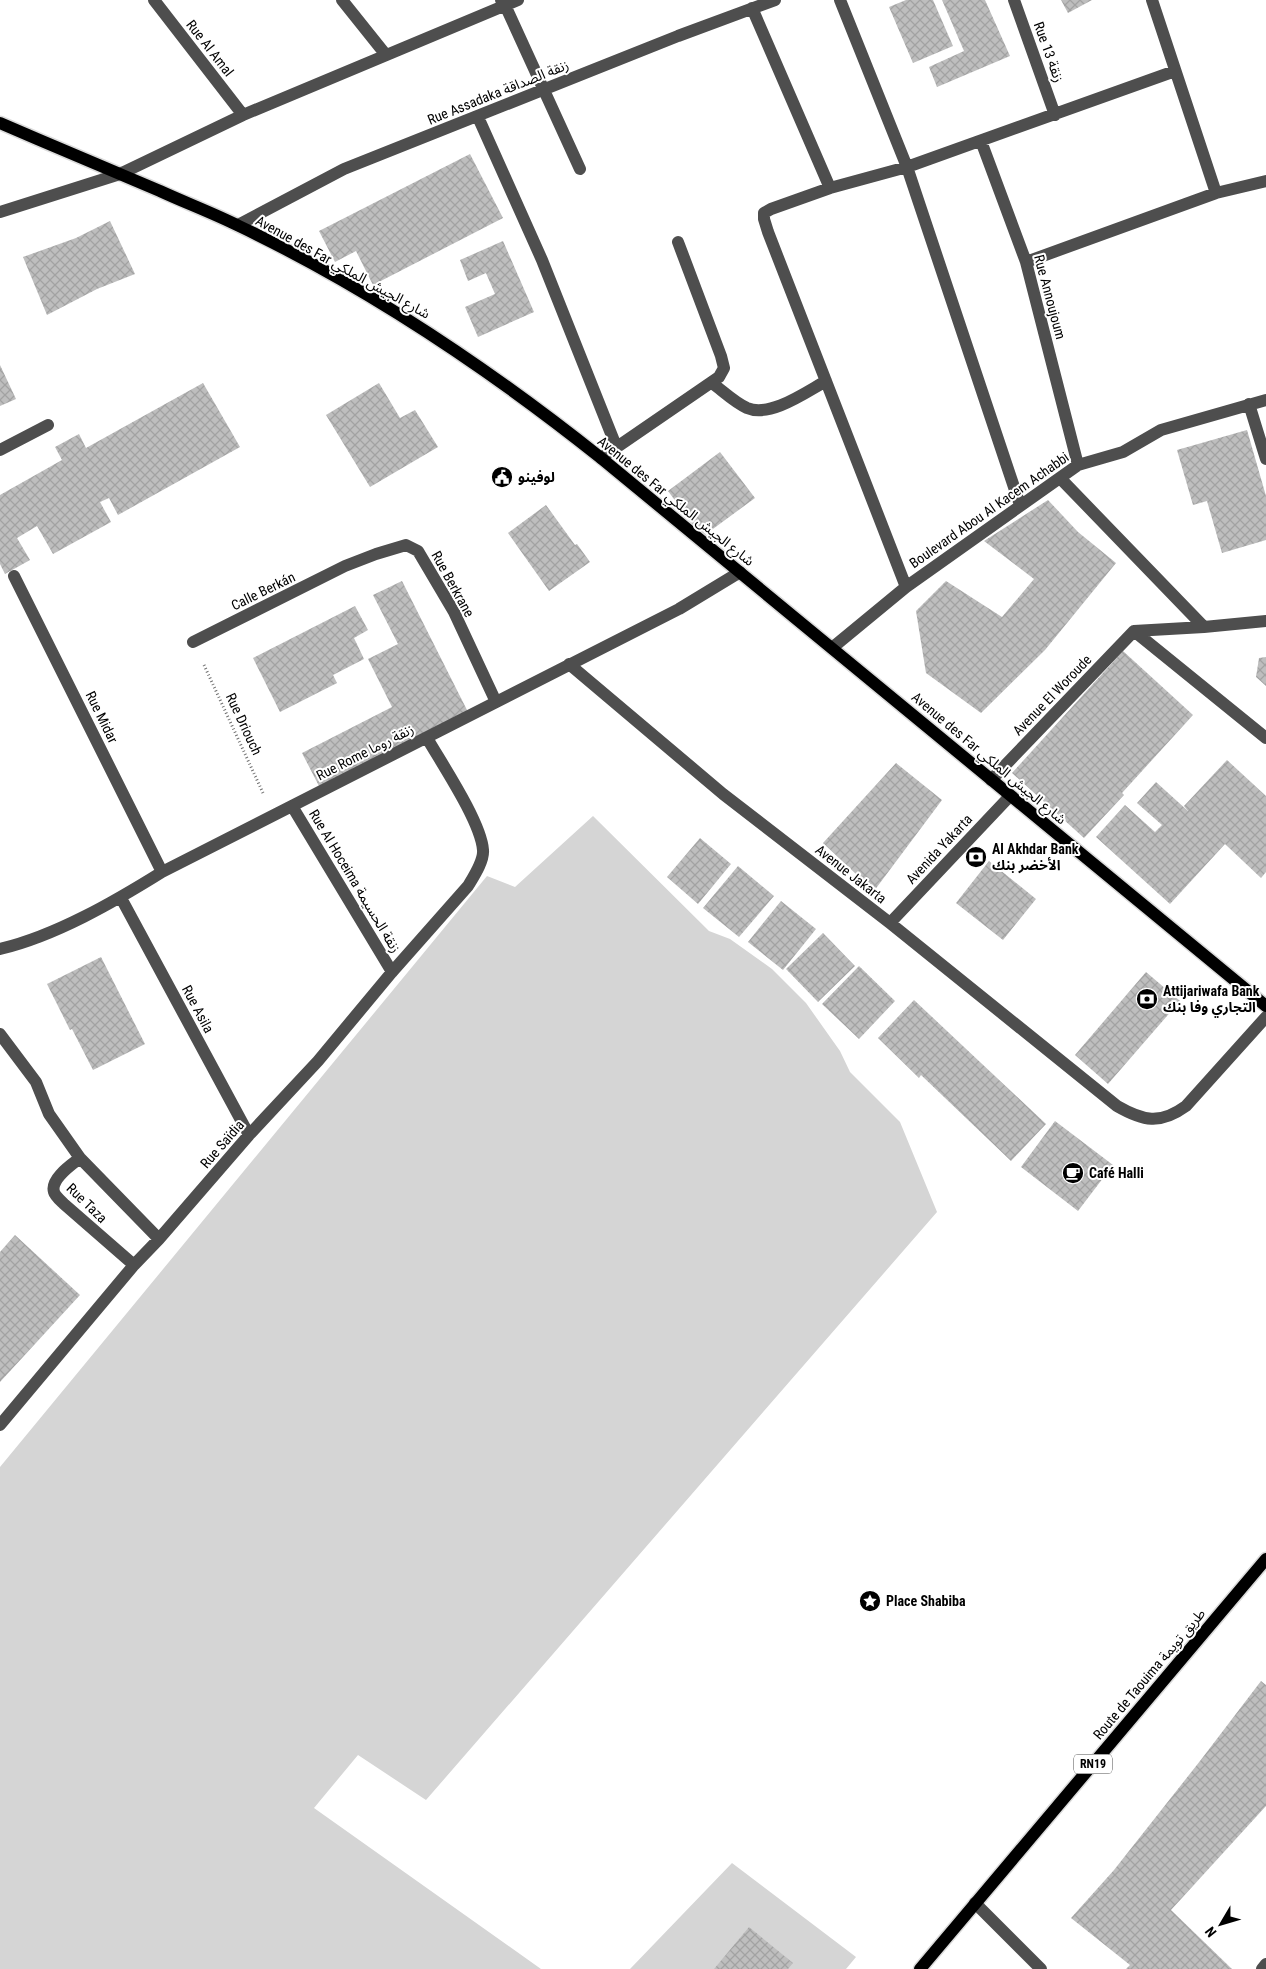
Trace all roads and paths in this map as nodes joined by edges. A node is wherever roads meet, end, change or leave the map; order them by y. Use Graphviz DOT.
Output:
graph roads {
  1 [pos="154,0"];
  2 [pos="342,0"];
  3 [pos="518,0"];
  4 [pos="775,0"];
  5 [pos="840,0"];
  6 [pos="1014,0"];
  7 [pos="1152,0"];
  8 [pos="503,2"];
  9 [pos="752,8"];
  10 [pos="386,55"];
  11 [pos="1175,71"];
  12 [pos="544,90"];
  13 [pos="243,114"];
  14 [pos="1055,114"];
  15 [pos="478,117"];
  16 [pos="0,123"];
  17 [pos="980,141"];
  18 [pos="907,167"];
  19 [pos="580,169"];
  20 [pos="120,174"];
  21 [pos="1266,181"];
  22 [pos="830,188"];
  23 [pos="1216,193"];
  24 [pos="0,212"];
  25 [pos="238,225"];
  26 [pos="678,242"];
  27 [pos="1026,262"];
  28 [pos="826,382"];
  29 [pos="712,383"];
  30 [pos="1266,400"];
  31 [pos="1249,404"];
  32 [pos="48,425"];
  33 [pos="616,446"];
  34 [pos="0,450"];
  35 [pos="600,458"];
  36 [pos="1266,459"];
  37 [pos="1078,465"];
  38 [pos="1060,478"];
  39 [pos="1020,505"];
  40 [pos="345,566"];
  41 [pos="740,572"];
  42 [pos="14,576"];
  43 [pos="906,586"];
  44 [pos="1266,621"];
  45 [pos="1204,627"];
  46 [pos="1134,631"];
  47 [pos="193,642"];
  48 [pos="832,648"];
  49 [pos="569,664"];
  50 [pos="496,702"];
  51 [pos="427,738"];
  52 [pos="1266,738"];
  53 [pos="991,780"];
  54 [pos="1010,796"];
  55 [pos="292,806"];
  56 [pos="274,816"];
  57 [pos="162,872"];
  58 [pos="121,898"];
  59 [pos="890,922"];
  60 [pos="0,950"];
  61 [pos="392,972"];
  62 [pos="1266,1006"];
  63 [pos="1266,1017"];
  64 [pos="0,1034"];
  65 [pos="249,1135"];
  66 [pos="80,1158"];
  67 [pos="159,1239"];
  68 [pos="134,1265"];
  69 [pos="0,1425"];
  70 [pos="1266,1559"];
  71 [pos="975,1902"];
  72 [pos="1266,1964"];
  73 [pos="920,1969"];
  74 [pos="1041,1969"];
  75 [pos="1262,1969"];
  1 -- 13 [label="street, Rue Al Amal"];
  2 -- 10 [label="street"];
  3 -- 8 [label="street"];
  4 -- 9 [label="street, Rue Assadaka زنقة الصداقة"];
  5 -- 18 [label="street"];
  6 -- 14 [label="street, Rue 13 زنقة"];
  7 -- 11 [label="street"];
  8 -- 10 [label="street"];
  8 -- 12 [label="street"];
  9 -- 12 [label="street, Rue Assadaka زنقة الصداقة"];
  9 -- 22 [label="street"];
  10 -- 13 [label="street"];
  11 -- 14 [label="street"];
  11 -- 23 [label="street"];
  12 -- 15 [label="street, Rue Assadaka زنقة الصداقة"];
  12 -- 19 [label="street"];
  13 -- 20 [label="street"];
  14 -- 17 [label="street"];
  15 -- 25 [label="street, Rue Assadaka زنقة الصداقة"];
  15 -- 33 [label="street"];
  16 -- 20 [label="main road, Avenue des Far شارع الجيش الملكي"];
  17 -- 18 [label="street"];
  17 -- 27 [label="street, Rue Annoujoum"];
  18 -- 22 [label="street"];
  18 -- 39 [label="street"];
  20 -- 24 [label="street"];
  20 -- 25 [label="main road, Avenue des Far شارع الجيش الملكي"];
  21 -- 23 [label="street"];
  22 -- 28 [label="street"];
  23 -- 27 [label="street"];
  25 -- 35 [label="main road, Avenue des Far شارع الجيش الملكي"];
  26 -- 29 [label="street"];
  27 -- 37 [label="street, Rue Annoujoum"];
  28 -- 29 [label="street"];
  28 -- 43 [label="street"];
  29 -- 33 [label="street"];
  30 -- 31 [label="street, Boulevard Abou Al Kacem Achabbi"];
  31 -- 36 [label="street"];
  31 -- 37 [label="street, Boulevard Abou Al Kacem Achabbi"];
  32 -- 34 [label="street"];
  33 -- 35 [label="street"];
  35 -- 41 [label="main road, Avenue des Far شارع الجيش الملكي"];
  37 -- 38 [label="street, Boulevard Abou Al Kacem Achabbi"];
  38 -- 39 [label="street, Boulevard Abou Al Kacem Achabbi"];
  38 -- 45 [label="street"];
  39 -- 43 [label="street, Boulevard Abou Al Kacem Achabbi"];
  40 -- 47 [label="street, Calle Berkán"];
  40 -- 50 [label="street, Rue Berkrane"];
  41 -- 48 [label="main road, Avenue des Far شارع الجيش الملكي"];
  41 -- 49 [label="street, Rue Rome زنقة روما"];
  42 -- 57 [label="street, Rue Midar"];
  43 -- 48 [label="street, Boulevard Abou Al Kacem Achabbi"];
  44 -- 45 [label="street"];
  45 -- 46 [label="street"];
  46 -- 52 [label="street"];
  46 -- 53 [label="street, Avenue El Woroude"];
  47 -- 56 [label="path, Rue Driouch"];
  48 -- 53 [label="main road, Avenue des Far شارع الجيش الملكي"];
  49 -- 50 [label="street, Rue Rome زنقة روما"];
  49 -- 59 [label="street, Avenue Jakarta"];
  50 -- 51 [label="street, Rue Rome زنقة روما"];
  51 -- 55 [label="street, Rue Rome زنقة روما"];
  51 -- 61 [label="street, Rue Saïdia"];
  53 -- 54 [label="main road, Avenue des Far شارع الجيش الملكي"];
  54 -- 59 [label="street, Avenida Yakarta"];
  54 -- 62 [label="main road, Avenue des Far شارع الجيش الملكي"];
  55 -- 56 [label="street, Rue Rome زنقة روما"];
  55 -- 61 [label="street, Rue Al Hoceima زنقة الحسيمة"];
  56 -- 57 [label="street, Rue Rome زنقة روما"];
  57 -- 58 [label="street, Rue Rome زنقة روما"];
  58 -- 60 [label="street, Rue Rome زنقة روما"];
  58 -- 65 [label="street, Rue Asila"];
  59 -- 63 [label="street, Avenue Jakarta"];
  61 -- 65 [label="street, Rue Saïdia"];
  64 -- 66 [label="street, Rue Taza"];
  65 -- 67 [label="street, Rue Saïdia"];
  66 -- 67 [label="street, Rue Taza"];
  66 -- 68 [label="street, Rue Taza"];
  67 -- 68 [label="street, Rue Saïdia"];
  68 -- 69 [label="street, Rue Saïdia"];
  70 -- 71 [label="main road, Route de Taouima طريق تويمة / RN19"];
  71 -- 73 [label="main road, Route de Taouima طريق تويمة / RN19"];
  71 -- 74 [label="street"];
  72 -- 75 [label="street"];
}
